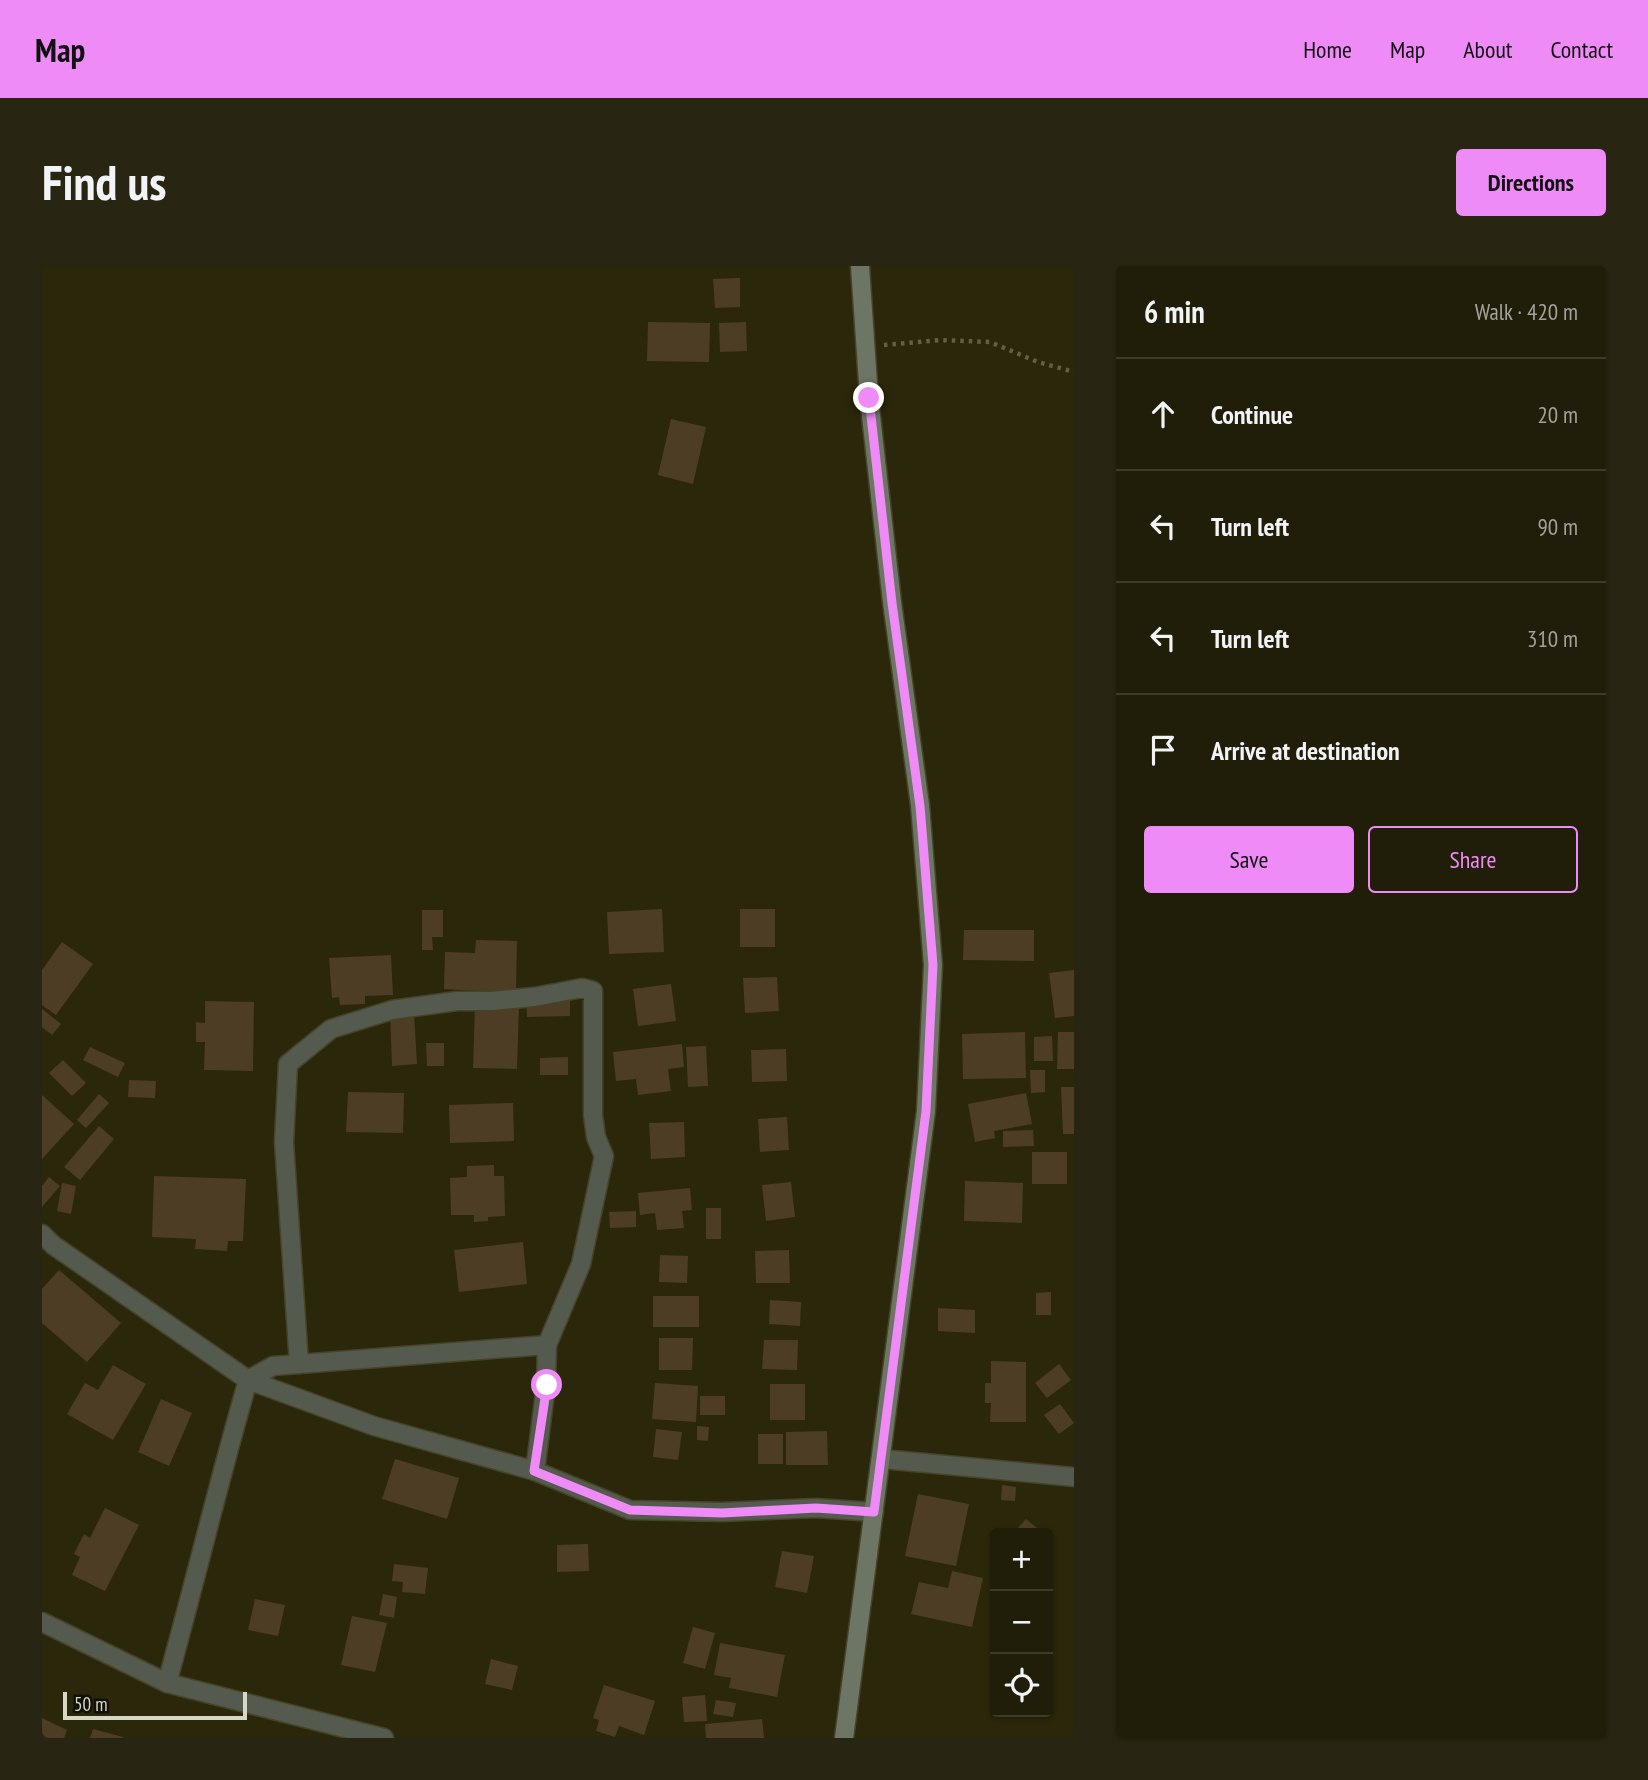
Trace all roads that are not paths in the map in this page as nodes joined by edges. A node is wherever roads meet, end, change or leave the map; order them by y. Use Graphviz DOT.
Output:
graph roads {
  1 [pos="860,266"];
  2 [pos="42,1234"];
  3 [pos="547,1345"];
  4 [pos="299,1364"];
  5 [pos="248,1380"];
  6 [pos="882,1459"];
  7 [pos="534,1471"];
  8 [pos="1074,1477"];
  9 [pos="874,1512"];
  10 [pos="42,1622"];
  11 [pos="167,1683"];
  12 [pos="384,1738"];
  13 [pos="844,1738"];
  1 -- 6 [label="street"];
  2 -- 5 [label="street"];
  3 -- 4 [label="street"];
  3 -- 4 [label="street"];
  3 -- 7 [label="street"];
  4 -- 5 [label="street"];
  5 -- 7 [label="street"];
  5 -- 11 [label="street"];
  6 -- 8 [label="street"];
  6 -- 9 [label="street"];
  7 -- 9 [label="street"];
  9 -- 13 [label="street"];
  10 -- 11 [label="street"];
  11 -- 12 [label="street"];
}
